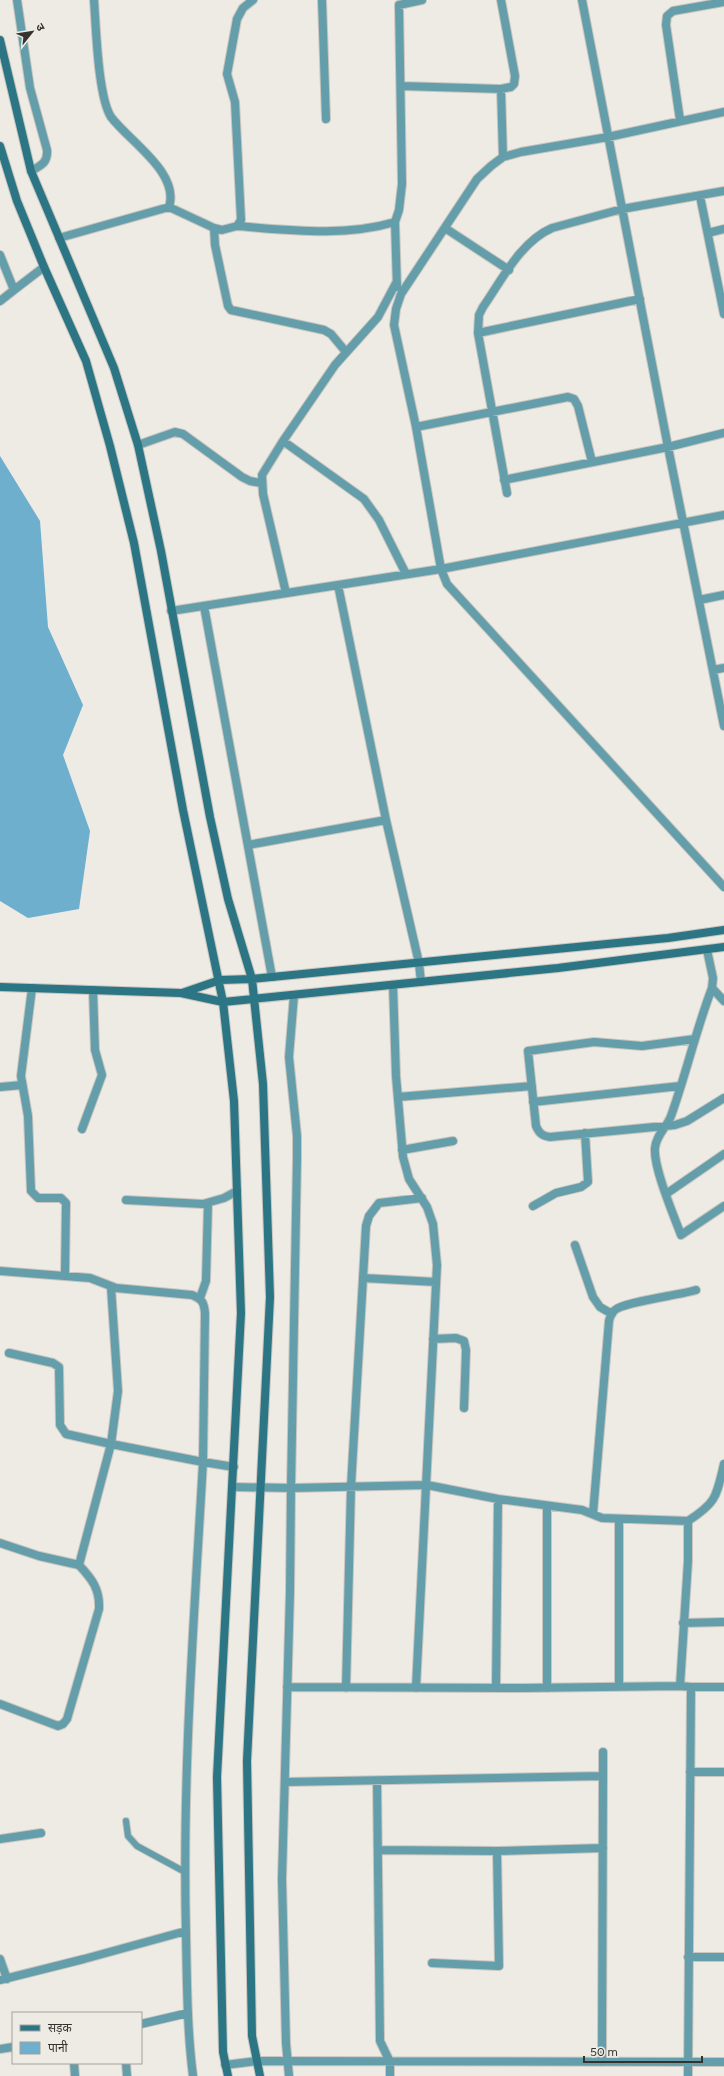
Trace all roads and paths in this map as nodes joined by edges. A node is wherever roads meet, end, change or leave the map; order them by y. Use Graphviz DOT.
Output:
graph roads {
  1 [pos="17,0"];
  2 [pos="94,0"];
  3 [pos="253,0"];
  4 [pos="322,0"];
  5 [pos="422,0"];
  6 [pos="501,0"];
  7 [pos="582,0"];
  8 [pos="399,2"];
  9 [pos="724,2"];
  10 [pos="0,40"];
  11 [pos="401,86"];
  12 [pos="501,89"];
  13 [pos="724,112"];
  14 [pos="326,119"];
  15 [pos="680,120"];
  16 [pos="608,137"];
  17 [pos="0,146"];
  18 [pos="503,157"];
  19 [pos="31,171"];
  20 [pos="724,191"];
  21 [pos="700,196"];
  22 [pos="169,207"];
  23 [pos="622,209"];
  24 [pos="395,222"];
  25 [pos="237,226"];
  26 [pos="214,228"];
  27 [pos="444,228"];
  28 [pos="724,230"];
  29 [pos="708,233"];
  30 [pos="59,238"];
  31 [pos="0,255"];
  32 [pos="44,267"];
  33 [pos="509,270"];
  34 [pos="396,283"];
  35 [pos="14,290"];
  36 [pos="401,294"];
  37 [pos="640,299"];
  38 [pos="0,301"];
  39 [pos="723,303"];
  40 [pos="724,314"];
  41 [pos="478,333"];
  42 [pos="346,352"];
  43 [pos="492,412"];
  44 [pos="416,427"];
  45 [pos="724,432"];
  46 [pos="283,441"];
  47 [pos="138,445"];
  48 [pos="668,447"];
  49 [pos="592,462"];
  50 [pos="504,480"];
  51 [pos="261,483"];
  52 [pos="507,493"];
  53 [pos="724,515"];
  54 [pos="684,523"];
  55 [pos="441,569"];
  56 [pos="406,574"];
  57 [pos="338,585"];
  58 [pos="286,593"];
  59 [pos="724,595"];
  60 [pos="699,600"];
  61 [pos="204,606"];
  62 [pos="171,611"];
  63 [pos="724,668"];
  64 [pos="713,670"];
  65 [pos="724,726"];
  66 [pos="386,820"];
  67 [pos="248,845"];
  68 [pos="724,887"];
  69 [pos="724,930"];
  70 [pos="724,948"];
  71 [pos="707,950"];
  72 [pos="419,963"];
  73 [pos="272,977"];
  74 [pos="252,979"];
  75 [pos="220,980"];
  76 [pos="421,982"];
  77 [pos="393,985"];
  78 [pos="0,987"];
  79 [pos="32,988"];
  80 [pos="712,988"];
  81 [pos="93,990"];
  82 [pos="181,993"];
  83 [pos="294,995"];
  84 [pos="254,999"];
  85 [pos="724,1001"];
  86 [pos="223,1002"];
  87 [pos="695,1039"];
  88 [pos="22,1085"];
  89 [pos="532,1086"];
  90 [pos="680,1086"];
  91 [pos="0,1087"];
  92 [pos="398,1097"];
  93 [pos="724,1098"];
  94 [pos="533,1102"];
  95 [pos="667,1125"];
  96 [pos="82,1129"];
  97 [pos="585,1133"];
  98 [pos="453,1141"];
  99 [pos="402,1150"];
  100 [pos="724,1154"];
  101 [pos="237,1191"];
  102 [pos="666,1194"];
  103 [pos="422,1198"];
  104 [pos="126,1200"];
  105 [pos="208,1203"];
  106 [pos="532,1206"];
  107 [pos="724,1206"];
  108 [pos="575,1245"];
  109 [pos="0,1271"];
  110 [pos="65,1275"];
  111 [pos="363,1278"];
  112 [pos="436,1282"];
  113 [pos="111,1287"];
  114 [pos="696,1290"];
  115 [pos="200,1298"];
  116 [pos="612,1314"];
  117 [pos="434,1339"];
  118 [pos="9,1353"];
  119 [pos="464,1408"];
  120 [pos="111,1444"];
  121 [pos="203,1462"];
  122 [pos="724,1464"];
  123 [pos="234,1467"];
  124 [pos="722,1478"];
  125 [pos="427,1485"];
  126 [pos="233,1487"];
  127 [pos="351,1487"];
  128 [pos="261,1488"];
  129 [pos="291,1488"];
  130 [pos="498,1499"];
  131 [pos="548,1506"];
  132 [pos="593,1514"];
  133 [pos="620,1519"];
  134 [pos="688,1521"];
  135 [pos="0,1543"];
  136 [pos="79,1565"];
  137 [pos="724,1622"];
  138 [pos="683,1623"];
  139 [pos="680,1686"];
  140 [pos="288,1687"];
  141 [pos="619,1687"];
  142 [pos="691,1687"];
  143 [pos="346,1688"];
  144 [pos="416,1688"];
  145 [pos="496,1688"];
  146 [pos="547,1688"];
  147 [pos="724,1688"];
  148 [pos="0,1704"];
  149 [pos="603,1752"];
  150 [pos="690,1772"];
  151 [pos="724,1772"];
  152 [pos="603,1776"];
  153 [pos="377,1781"];
  154 [pos="285,1782"];
  155 [pos="126,1821"];
  156 [pos="41,1834"];
  157 [pos="0,1838"];
  158 [pos="603,1848"];
  159 [pos="378,1850"];
  160 [pos="497,1851"];
  161 [pos="185,1872"];
  162 [pos="186,1931"];
  163 [pos="724,1957"];
  164 [pos="688,1958"];
  165 [pos="0,1959"];
  166 [pos="432,1963"];
  167 [pos="3,1980"];
  168 [pos="188,2013"];
  169 [pos="142,2024"];
  170 [pos="12,2047"];
  171 [pos="0,2049"];
  172 [pos="257,2061"];
  173 [pos="288,2062"];
  174 [pos="390,2062"];
  175 [pos="602,2062"];
  176 [pos="687,2062"];
  177 [pos="724,2062"];
  178 [pos="74,2064"];
  179 [pos="126,2064"];
  180 [pos="225,2065"];
  181 [pos="75,2076"];
  182 [pos="126,2076"];
  183 [pos="193,2076"];
  184 [pos="228,2076"];
  185 [pos="260,2076"];
  186 [pos="290,2076"];
  187 [pos="390,2076"];
  188 [pos="688,2076"];
  1 -- 19 [label="street"];
  2 -- 22 [label="street"];
  3 -- 25 [label="street"];
  4 -- 14 [label="street"];
  5 -- 8 [label="street"];
  6 -- 12 [label="street"];
  7 -- 16 [label="street"];
  8 -- 11 [label="street"];
  9 -- 15 [label="street"];
  10 -- 19 [label="street"];
  11 -- 12 [label="street"];
  11 -- 24 [label="street"];
  12 -- 18 [label="street"];
  13 -- 15 [label="street"];
  15 -- 16 [label="street"];
  16 -- 18 [label="street"];
  16 -- 23 [label="street"];
  17 -- 32 [label="street"];
  18 -- 27 [label="street"];
  19 -- 30 [label="street"];
  20 -- 21 [label="street"];
  21 -- 23 [label="street"];
  21 -- 29 [label="street"];
  22 -- 26 [label="street"];
  22 -- 30 [label="street"];
  23 -- 33 [label="street"];
  23 -- 37 [label="street"];
  24 -- 25 [label="street"];
  24 -- 34 [label="street"];
  25 -- 26 [label="street"];
  26 -- 42 [label="street"];
  27 -- 33 [label="street"];
  27 -- 36 [label="street"];
  28 -- 29 [label="street"];
  29 -- 39 [label="street"];
  30 -- 47 [label="street"];
  31 -- 35 [label="street"];
  32 -- 35 [label="street"];
  32 -- 75 [label="street"];
  33 -- 41 [label="street"];
  34 -- 36 [label="street"];
  34 -- 42 [label="street"];
  35 -- 38 [label="street"];
  36 -- 44 [label="street"];
  37 -- 41 [label="street"];
  37 -- 48 [label="street"];
  39 -- 40 [label="street"];
  41 -- 43 [label="street"];
  42 -- 46 [label="street"];
  43 -- 44 [label="street"];
  43 -- 49 [label="street"];
  43 -- 50 [label="street"];
  44 -- 55 [label="street"];
  45 -- 48 [label="street"];
  46 -- 51 [label="street"];
  46 -- 56 [label="street"];
  47 -- 51 [label="street"];
  47 -- 62 [label="street"];
  48 -- 49 [label="street"];
  48 -- 54 [label="street"];
  49 -- 50 [label="street"];
  50 -- 52 [label="street"];
  51 -- 58 [label="street"];
  53 -- 54 [label="street"];
  54 -- 55 [label="street"];
  54 -- 60 [label="street"];
  55 -- 56 [label="street"];
  55 -- 68 [label="street"];
  56 -- 57 [label="street"];
  57 -- 58 [label="street"];
  57 -- 66 [label="street"];
  58 -- 61 [label="street"];
  59 -- 60 [label="street"];
  60 -- 64 [label="street"];
  61 -- 62 [label="street"];
  61 -- 67 [label="street"];
  62 -- 74 [label="street"];
  63 -- 64 [label="street"];
  64 -- 65 [label="street"];
  66 -- 67 [label="street"];
  66 -- 72 [label="street"];
  67 -- 73 [label="street"];
  69 -- 72 [label="street"];
  70 -- 71 [label="street"];
  71 -- 76 [label="street"];
  71 -- 80 [label="street"];
  72 -- 73 [label="street"];
  72 -- 76 [label="street"];
  73 -- 74 [label="street"];
  74 -- 75 [label="street"];
  74 -- 84 [label="street"];
  75 -- 82 [label="street"];
  75 -- 86 [label="street"];
  76 -- 77 [label="street"];
  77 -- 83 [label="street"];
  77 -- 92 [label="street"];
  78 -- 79 [label="street"];
  79 -- 81 [label="street"];
  79 -- 88 [label="street"];
  80 -- 85 [label="street"];
  80 -- 87 [label="street"];
  81 -- 82 [label="street"];
  81 -- 96 [label="street"];
  82 -- 86 [label="street"];
  83 -- 84 [label="street"];
  83 -- 129 [label="street"];
  84 -- 86 [label="street"];
  84 -- 128 [label="street"];
  86 -- 101 [label="street"];
  87 -- 89 [label="street"];
  87 -- 90 [label="street"];
  88 -- 91 [label="street"];
  88 -- 110 [label="street"];
  89 -- 92 [label="street"];
  89 -- 94 [label="street"];
  90 -- 94 [label="street"];
  90 -- 95 [label="street"];
  92 -- 99 [label="street"];
  93 -- 95 [label="street"];
  94 -- 97 [label="street"];
  95 -- 97 [label="street"];
  95 -- 102 [label="street"];
  97 -- 106 [label="street"];
  98 -- 99 [label="street"];
  99 -- 103 [label="street"];
  100 -- 102 [label="street"];
  101 -- 105 [label="street"];
  101 -- 123 [label="street"];
  102 -- 107 [label="street"];
  103 -- 111 [label="street"];
  103 -- 112 [label="street"];
  104 -- 105 [label="street"];
  105 -- 115 [label="street"];
  108 -- 116 [label="street"];
  109 -- 110 [label="street"];
  110 -- 113 [label="street"];
  111 -- 112 [label="street"];
  111 -- 127 [label="street"];
  112 -- 117 [label="street"];
  113 -- 115 [label="street"];
  113 -- 120 [label="street"];
  114 -- 116 [label="street"];
  115 -- 121 [label="street"];
  116 -- 132 [label="street"];
  117 -- 119 [label="street"];
  117 -- 125 [label="street"];
  118 -- 120 [label="street"];
  120 -- 121 [label="street"];
  120 -- 136 [label="street"];
  121 -- 123 [label="street"];
  121 -- 161 [label="street"];
  122 -- 124 [label="street"];
  123 -- 126 [label="street"];
  124 -- 134 [label="street"];
  125 -- 127 [label="street"];
  125 -- 130 [label="street"];
  125 -- 144 [label="street"];
  126 -- 128 [label="street"];
  126 -- 180 [label="street"];
  127 -- 129 [label="street"];
  127 -- 143 [label="street"];
  128 -- 129 [label="street"];
  128 -- 172 [label="street"];
  129 -- 140 [label="street"];
  130 -- 131 [label="street"];
  130 -- 145 [label="street"];
  131 -- 132 [label="street"];
  131 -- 146 [label="street"];
  132 -- 133 [label="street"];
  133 -- 134 [label="street"];
  133 -- 141 [label="street"];
  134 -- 138 [label="street"];
  135 -- 136 [label="street"];
  136 -- 148 [label="street"];
  137 -- 138 [label="street"];
  138 -- 139 [label="street"];
  139 -- 141 [label="street"];
  139 -- 142 [label="street"];
  140 -- 143 [label="street"];
  140 -- 154 [label="street"];
  141 -- 146 [label="street"];
  142 -- 147 [label="street"];
  142 -- 150 [label="street"];
  143 -- 144 [label="street"];
  144 -- 145 [label="street"];
  145 -- 146 [label="street"];
  149 -- 152 [label="street"];
  150 -- 151 [label="street"];
  150 -- 164 [label="street"];
  152 -- 153 [label="street"];
  152 -- 158 [label="street"];
  153 -- 154 [label="street"];
  153 -- 159 [label="street"];
  154 -- 173 [label="street"];
  155 -- 161 [label="lane"];
  156 -- 157 [label="street"];
  158 -- 160 [label="street"];
  158 -- 175 [label="street"];
  159 -- 160 [label="street"];
  159 -- 174 [label="street"];
  160 -- 166 [label="street"];
  161 -- 162 [label="street"];
  162 -- 167 [label="street"];
  162 -- 168 [label="street"];
  163 -- 164 [label="street"];
  164 -- 176 [label="street"];
  165 -- 167 [label="street"];
  168 -- 169 [label="street"];
  168 -- 183 [label="street"];
  170 -- 171 [label="street"];
  172 -- 173 [label="street"];
  172 -- 180 [label="street"];
  172 -- 185 [label="street"];
  173 -- 174 [label="street"];
  173 -- 186 [label="street"];
  174 -- 175 [label="street"];
  174 -- 187 [label="street"];
  175 -- 176 [label="street"];
  176 -- 177 [label="street"];
  176 -- 188 [label="street"];
  178 -- 181 [label="street"];
  179 -- 182 [label="street"];
  180 -- 184 [label="street"];
}
